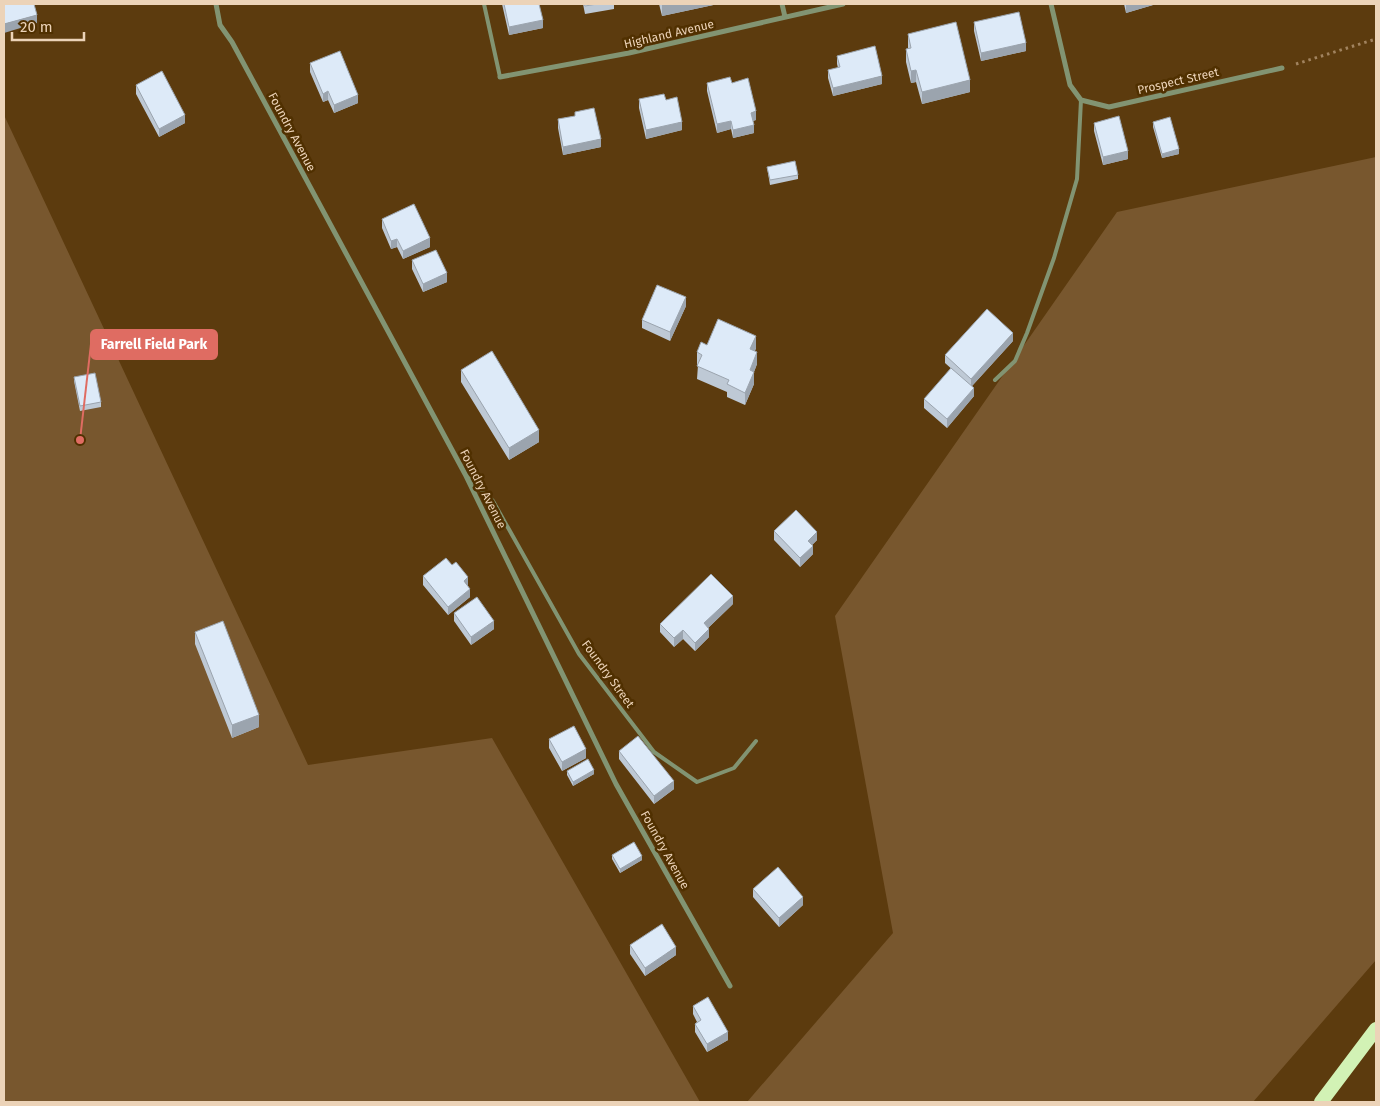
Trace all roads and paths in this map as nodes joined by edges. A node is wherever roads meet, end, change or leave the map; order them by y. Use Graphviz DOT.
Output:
graph roads {
  1 [pos="216,4"];
  2 [pos="484,4"];
  3 [pos="782,4"];
  4 [pos="843,4"];
  5 [pos="1051,4"];
  6 [pos="785,18"];
  7 [pos="1376,39"];
  8 [pos="1282,68"];
  9 [pos="500,77"];
  10 [pos="1081,100"];
  11 [pos="995,380"];
  12 [pos="465,474"];
  13 [pos="756,741"];
  14 [pos="730,986"];
  15 [pos="1376,1029"];
  16 [pos="1321,1102"];
  1 -- 12 [label="street, Foundry Avenue"];
  2 -- 9 [label="lane"];
  3 -- 6 [label="street"];
  4 -- 6 [label="street, Highland Avenue"];
  5 -- 10 [label="street"];
  6 -- 9 [label="street, Highland Avenue"];
  7 -- 8 [label="path"];
  8 -- 10 [label="street, Prospect Street"];
  10 -- 11 [label="lane"];
  12 -- 13 [label="lane, Foundry Street"];
  12 -- 14 [label="street, Foundry Avenue"];
  15 -- 16 [label="highway"];
}
